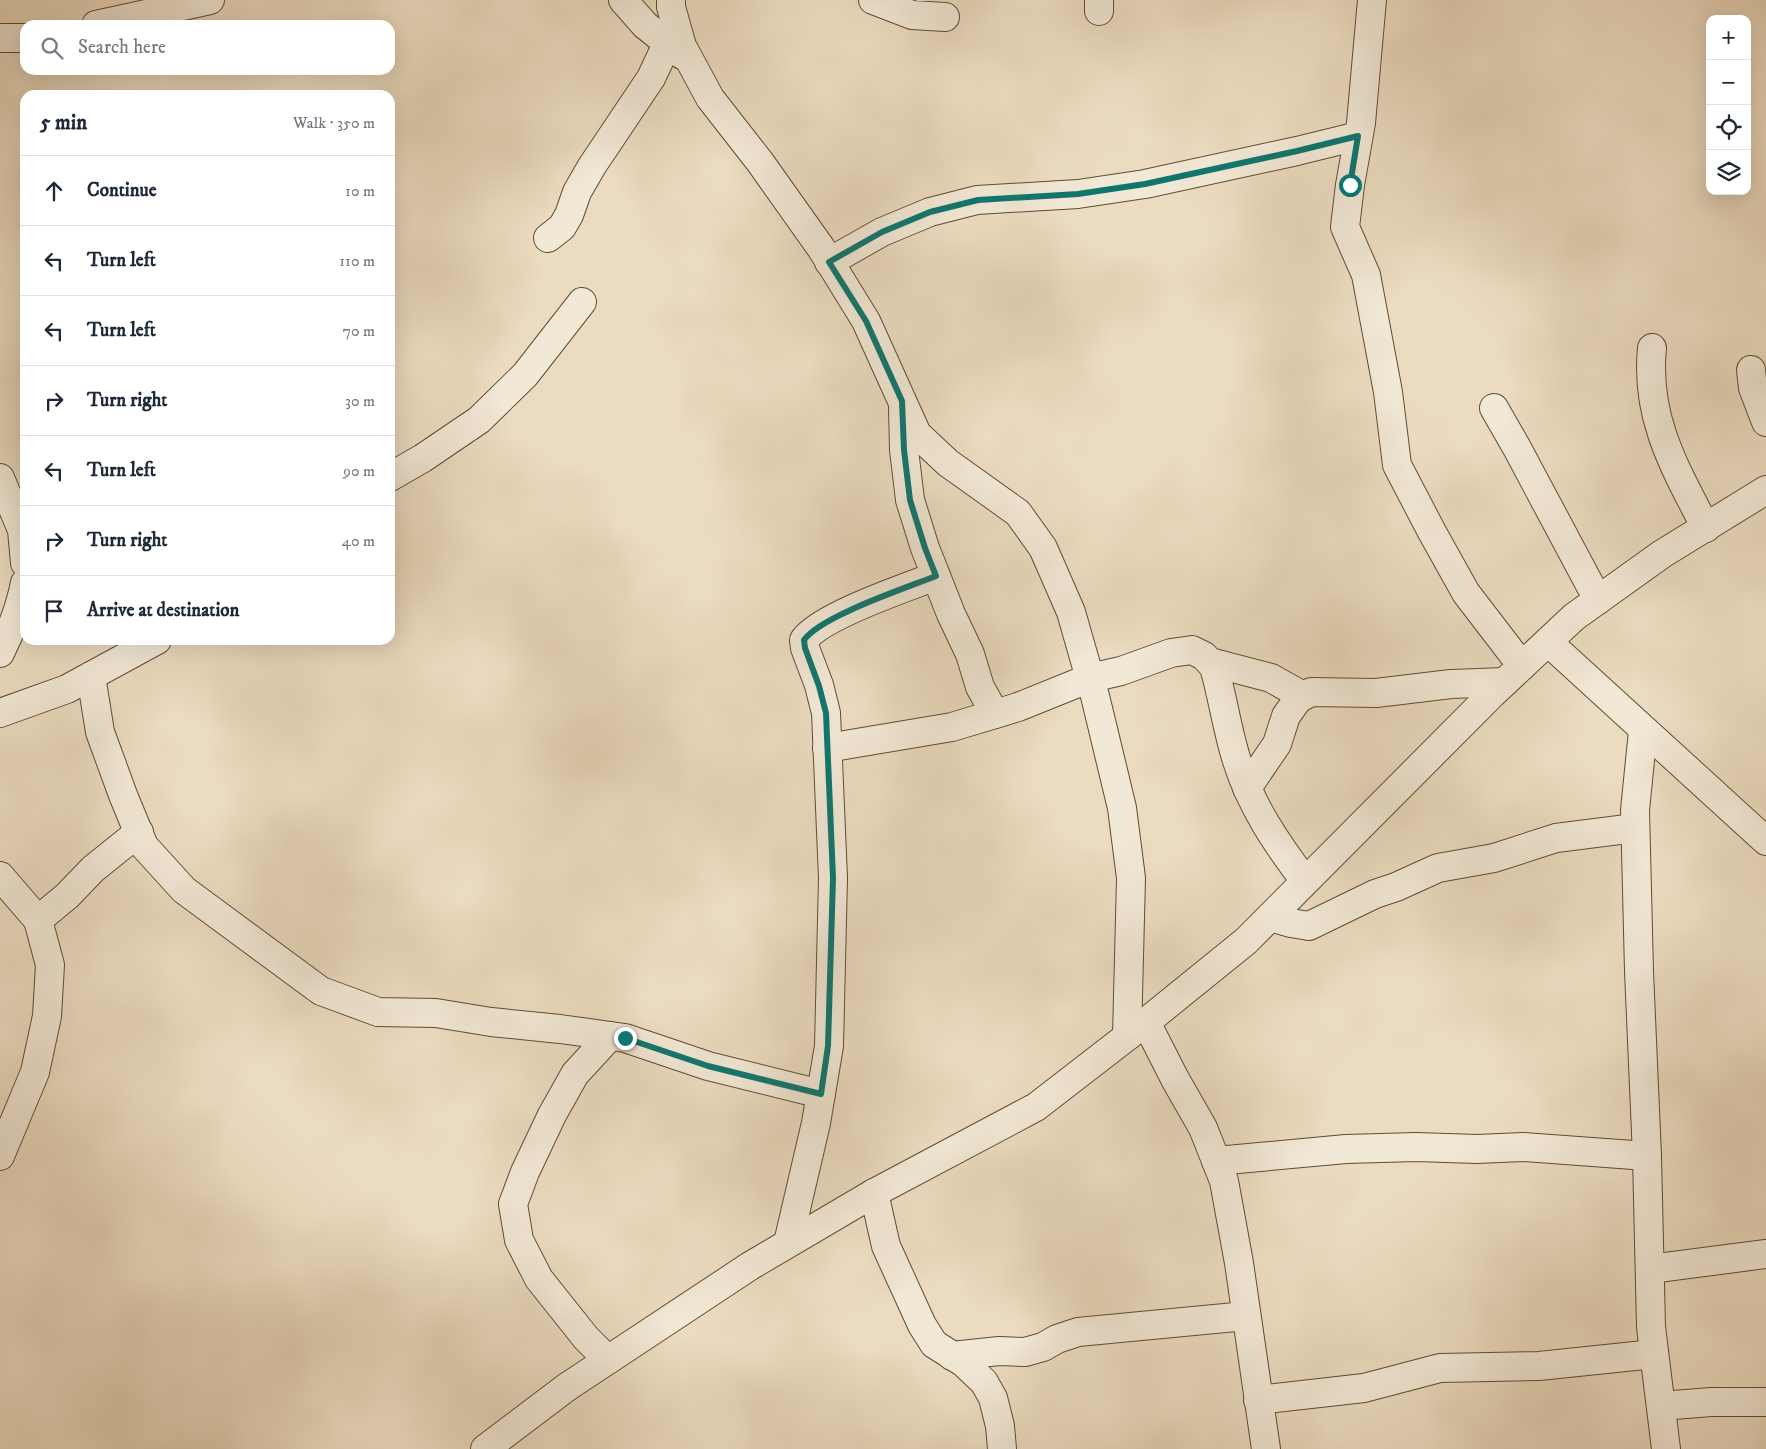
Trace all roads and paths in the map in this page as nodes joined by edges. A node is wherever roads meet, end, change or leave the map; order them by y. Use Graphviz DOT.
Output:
graph roads {
  1 [pos="210,0"];
  2 [pos="623,0"];
  3 [pos="671,0"];
  4 [pos="873,0"];
  5 [pos="1372,0"];
  6 [pos="945,17"];
  7 [pos="119,20"];
  8 [pos="0,38"];
  9 [pos="20,38"];
  10 [pos="667,44"];
  11 [pos="689,60"];
  12 [pos="1358,136"];
  13 [pos="548,238"];
  14 [pos="829,262"];
  15 [pos="582,302"];
  16 [pos="1652,348"];
  17 [pos="1751,370"];
  18 [pos="902,401"];
  19 [pos="1494,408"];
  20 [pos="1766,422"];
  21 [pos="395,474"];
  22 [pos="0,478"];
  23 [pos="1766,490"];
  24 [pos="20,525"];
  25 [pos="1706,528"];
  26 [pos="936,576"];
  27 [pos="1598,600"];
  28 [pos="20,604"];
  29 [pos="1548,642"];
  30 [pos="148,645"];
  31 [pos="0,653"];
  32 [pos="1210,662"];
  33 [pos="1513,674"];
  34 [pos="91,676"];
  35 [pos="1090,678"];
  36 [pos="1303,696"];
  37 [pos="0,713"];
  38 [pos="995,714"];
  39 [pos="1643,731"];
  40 [pos="827,748"];
  41 [pos="1247,788"];
  42 [pos="1635,828"];
  43 [pos="139,832"];
  44 [pos="1766,841"];
  45 [pos="0,876"];
  46 [pos="1304,882"];
  47 [pos="1270,917"];
  48 [pos="38,920"];
  49 [pos="1136,1029"];
  50 [pos="610,1036"];
  51 [pos="821,1094"];
  52 [pos="0,1156"];
  53 [pos="1646,1156"];
  54 [pos="1216,1161"];
  55 [pos="874,1193"];
  56 [pos="788,1243"];
  57 [pos="1766,1254"];
  58 [pos="1650,1269"];
  59 [pos="1246,1316"];
  60 [pos="1654,1354"];
  61 [pos="952,1356"];
  62 [pos="608,1360"];
  63 [pos="1258,1400"];
  64 [pos="1766,1402"];
  65 [pos="1661,1406"];
  66 [pos="485,1449"];
  67 [pos="1002,1449"];
  68 [pos="1266,1449"];
  69 [pos="1666,1449"];
  1 -- 7 [label="street"];
  2 -- 10 [label="street"];
  3 -- 11 [label="street"];
  4 -- 6 [label="street"];
  5 -- 12 [label="street"];
  8 -- 9 [label="street"];
  10 -- 11 [label="street"];
  10 -- 13 [label="street"];
  11 -- 14 [label="street"];
  12 -- 14 [label="street"];
  12 -- 33 [label="street"];
  14 -- 18 [label="street"];
  15 -- 21 [label="street"];
  16 -- 25 [label="street"];
  17 -- 20 [label="street"];
  18 -- 26 [label="street"];
  18 -- 35 [label="street"];
  19 -- 27 [label="street"];
  22 -- 24 [label="street"];
  23 -- 25 [label="street"];
  25 -- 27 [label="street"];
  26 -- 38 [label="street"];
  26 -- 40 [label="street"];
  27 -- 29 [label="street"];
  28 -- 31 [label="street"];
  29 -- 33 [label="street"];
  29 -- 39 [label="street"];
  30 -- 34 [label="street"];
  32 -- 35 [label="street"];
  32 -- 36 [label="street"];
  32 -- 41 [label="street"];
  33 -- 36 [label="street"];
  33 -- 46 [label="street"];
  34 -- 37 [label="street"];
  34 -- 43 [label="street"];
  35 -- 38 [label="street"];
  35 -- 49 [label="street"];
  36 -- 41 [label="street"];
  38 -- 40 [label="street"];
  39 -- 42 [label="street"];
  39 -- 44 [label="street"];
  40 -- 51 [label="street"];
  41 -- 46 [label="street"];
  42 -- 47 [label="street"];
  42 -- 53 [label="street"];
  43 -- 48 [label="street"];
  43 -- 50 [label="street"];
  45 -- 48 [label="street"];
  46 -- 47 [label="street"];
  47 -- 49 [label="street"];
  48 -- 52 [label="street"];
  49 -- 54 [label="street"];
  49 -- 55 [label="street"];
  50 -- 51 [label="street"];
  50 -- 62 [label="street"];
  51 -- 56 [label="street"];
  53 -- 54 [label="street"];
  53 -- 58 [label="street"];
  54 -- 59 [label="street"];
  55 -- 56 [label="street"];
  55 -- 61 [label="street"];
  56 -- 62 [label="street"];
  57 -- 58 [label="street"];
  58 -- 60 [label="street"];
  59 -- 61 [label="street"];
  59 -- 63 [label="street"];
  60 -- 63 [label="street"];
  60 -- 65 [label="street"];
  61 -- 67 [label="street"];
  62 -- 66 [label="street"];
  63 -- 68 [label="street"];
  64 -- 65 [label="street"];
  65 -- 69 [label="street"];
}
